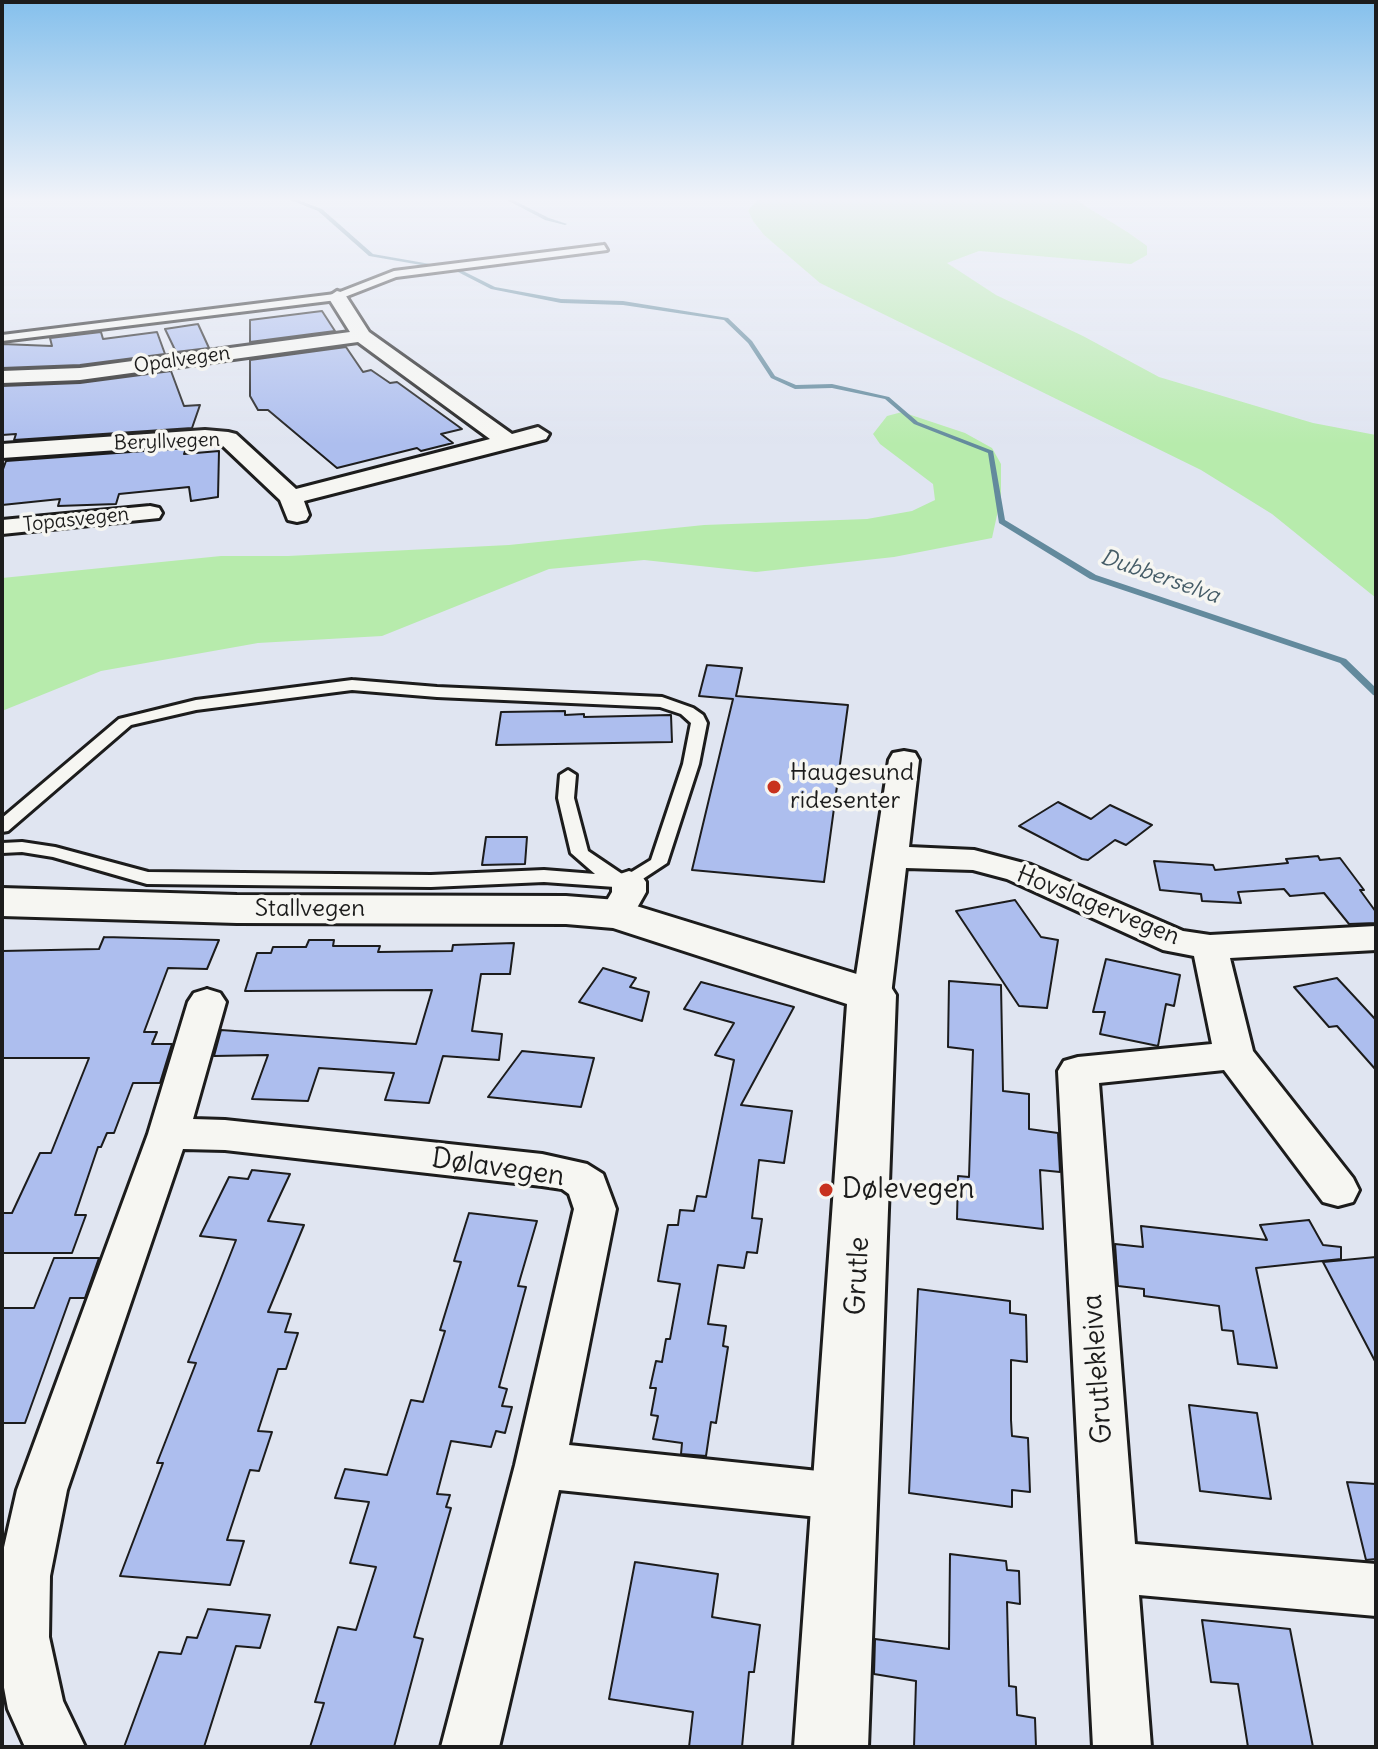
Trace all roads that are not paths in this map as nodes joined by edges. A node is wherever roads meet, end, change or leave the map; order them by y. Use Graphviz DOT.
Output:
graph roads {
  1 [pos="372,281"];
  2 [pos="337,297"];
  3 [pos="362,336"];
  4 [pos="2,338"];
  5 [pos="2,377"];
  6 [pos="538,434"];
  7 [pos="507,441"];
  8 [pos="2,451"];
  9 [pos="150,513"];
  10 [pos="2,527"];
  11 [pos="904,760"];
  12 [pos="568,775"];
  13 [pos="2,827"];
  14 [pos="2,848"];
  15 [pos="892,857"];
  16 [pos="623,898"];
  17 [pos="2,902"];
  18 [pos="1376,938"];
  19 [pos="1210,947"];
  20 [pos="872,995"];
  21 [pos="207,1002"];
  22 [pos="1234,1055"];
  23 [pos="168,1134"];
  24 [pos="1338,1190"];
  25 [pos="540,1465"];
  26 [pos="847,1497"];
  27 [pos="1111,1567"];
  28 [pos="1376,1590"];
  29 [pos="56,1747"];
  30 [pos="470,1747"];
  31 [pos="831,1747"];
  32 [pos="1122,1747"];
  1 -- 2 [label="lane"];
  2 -- 3 [label="street"];
  2 -- 4 [label="lane"];
  3 -- 5 [label="street, Opalvegen"];
  3 -- 7 [label="street"];
  6 -- 7 [label="street"];
  7 -- 8 [label="street, Beryllvegen"];
  9 -- 10 [label="street, Topasvegen"];
  11 -- 15 [label="street, Grutle"];
  12 -- 16 [label="lane"];
  13 -- 16 [label="lane"];
  14 -- 16 [label="lane"];
  15 -- 19 [label="street, Hovslagervegen"];
  15 -- 20 [label="street, Grutle"];
  16 -- 17 [label="street, Stallvegen"];
  16 -- 20 [label="street, Stallvegen"];
  18 -- 19 [label="street, Hovslagervegen"];
  19 -- 22 [label="street, Hovslagervegen"];
  20 -- 26 [label="street, Grutle"];
  21 -- 23 [label="street"];
  22 -- 24 [label="street, Hovslagervegen"];
  22 -- 27 [label="street, Grutlekleiva"];
  23 -- 25 [label="street, Dølavegen"];
  23 -- 29 [label="street"];
  25 -- 26 [label="street"];
  25 -- 30 [label="street, Dølavegen"];
  26 -- 31 [label="street, Grutle"];
  27 -- 28 [label="street"];
  27 -- 32 [label="street, Grutlekleiva"];
}
